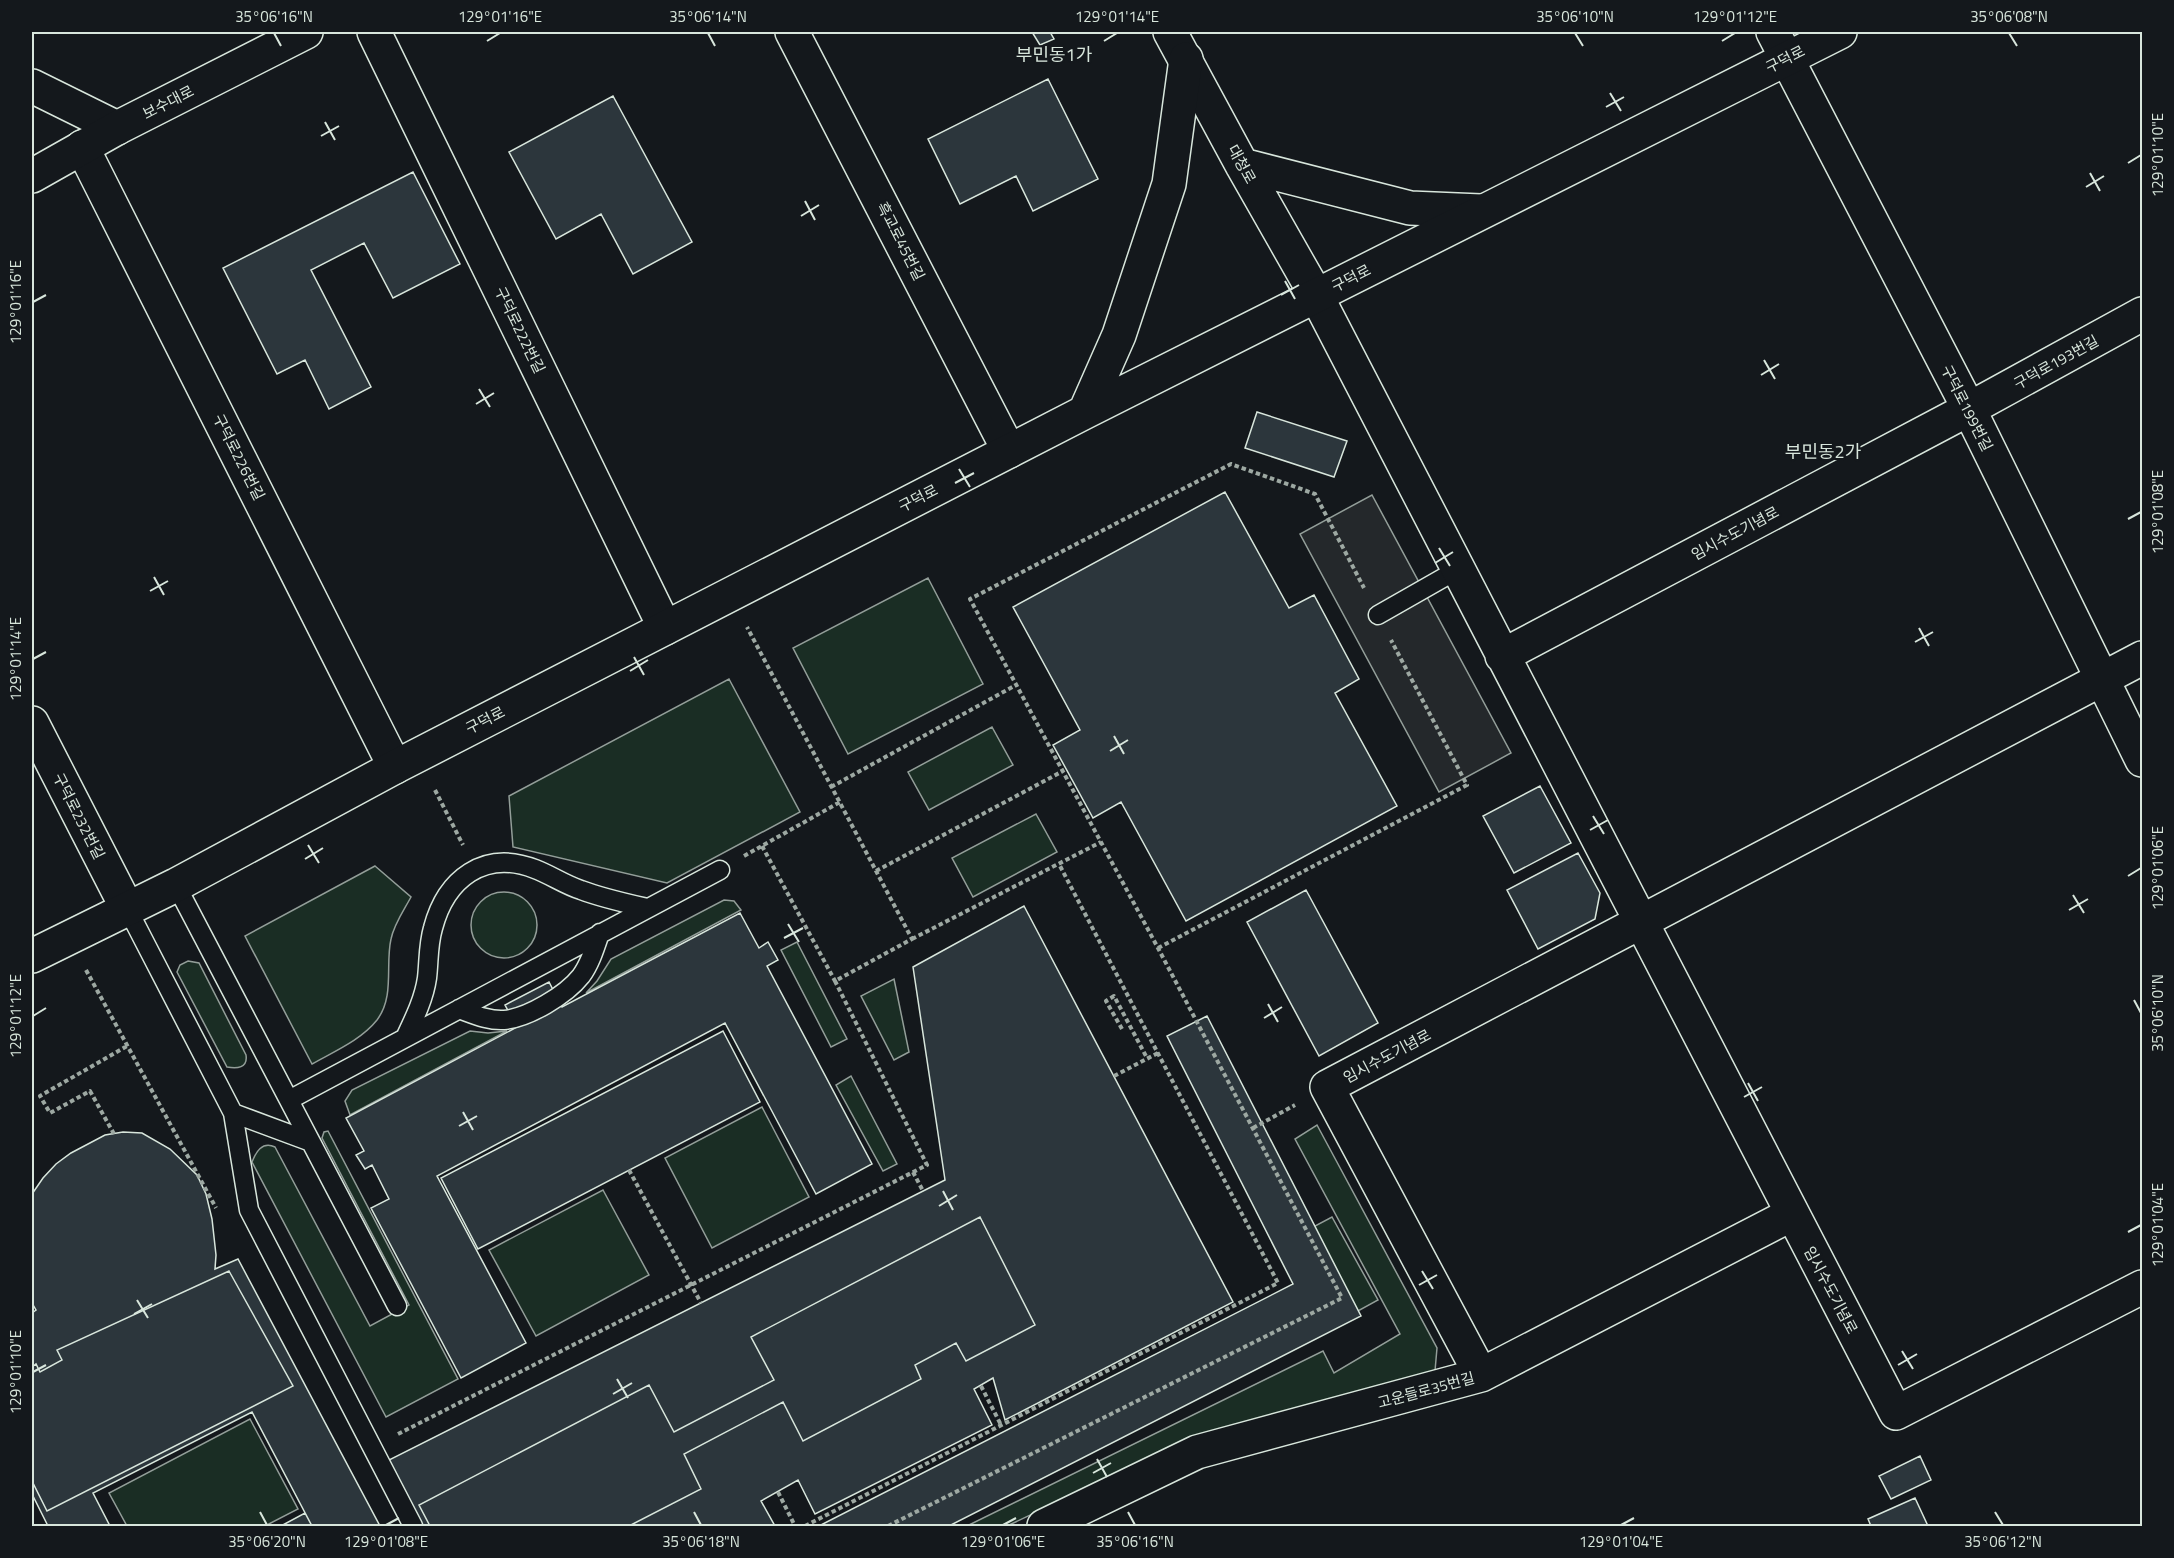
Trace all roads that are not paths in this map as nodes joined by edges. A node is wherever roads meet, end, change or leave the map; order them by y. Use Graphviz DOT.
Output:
graph roads {
  1 [pos="306,32"];
  2 [pos="374,32"];
  3 [pos="792,32"];
  4 [pos="1840,32"];
  5 [pos="1178,45"];
  6 [pos="1780,45"];
  7 [pos="32,86"];
  8 [pos="117,128"];
  9 [pos="82,147"];
  10 [pos="1242,165"];
  11 [pos="32,176"];
  12 [pos="1481,212"];
  13 [pos="1316,296"];
  14 [pos="2142,314"];
  15 [pos="1969,409"];
  16 [pos="1085,412"];
  17 [pos="1009,451"];
  18 [pos="1457,570"];
  19 [pos="1378,615"];
  20 [pos="665,628"];
  21 [pos="1502,656"];
  22 [pos="2142,658"];
  23 [pos="2101,679"];
  24 [pos="32,723"];
  25 [pos="2142,760"];
  26 [pos="406,761"];
  27 [pos="720,870"];
  28 [pos="176,885"];
  29 [pos="127,908"];
  30 [pos="647,908"];
  31 [pos="1640,921"];
  32 [pos="600,933"];
  33 [pos="32,956"];
  34 [pos="459,1009"];
  35 [pos="405,1038"];
  36 [pos="289,1100"];
  37 [pos="233,1113"];
  38 [pos="311,1142"];
  39 [pos="1792,1214"];
  40 [pos="2142,1287"];
  41 [pos="397,1306"];
  42 [pos="1481,1375"];
  43 [pos="413,1527"];
  44 [pos="1044,1527"];
  1 -- 8 [label="street, 보수대로"];
  2 -- 20 [label="street, 구덕로222번길"];
  3 -- 17 [label="street, 흑교로45번길"];
  4 -- 6 [label="street, 구덕로"];
  5 -- 10 [label="street, 대청로"];
  5 -- 16 [label="street"];
  6 -- 12 [label="street, 구덕로"];
  6 -- 15 [label="street, 구덕로199번길"];
  7 -- 8 [label="street"];
  8 -- 9 [label="street, 보수대로"];
  9 -- 11 [label="street, 보수대로"];
  9 -- 26 [label="street, 구덕로226번길"];
  10 -- 12 [label="street"];
  10 -- 13 [label="street, 대청로"];
  12 -- 13 [label="street, 구덕로"];
  13 -- 16 [label="street, 구덕로"];
  13 -- 18 [label="street, 대청로"];
  14 -- 15 [label="street, 구덕로193번길"];
  15 -- 21 [label="street, 임시수도기념로"];
  15 -- 23 [label="street, 구덕로199번길"];
  16 -- 17 [label="street, 구덕로"];
  17 -- 20 [label="street, 구덕로"];
  18 -- 19 [label="lane"];
  18 -- 21 [label="street, 대청로"];
  20 -- 26 [label="street, 구덕로"];
  21 -- 31 [label="street, 대청로"];
  22 -- 23 [label="street"];
  23 -- 25 [label="street, 구덕로199번길"];
  23 -- 31 [label="street, 임시수도기념로"];
  24 -- 29 [label="street, 구덕로232번길"];
  26 -- 28 [label="street, 구덕로"];
  27 -- 30 [label="lane"];
  28 -- 29 [label="street, 구덕로"];
  28 -- 36 [label="lane"];
  29 -- 33 [label="street, 구덕로"];
  29 -- 37 [label="lane"];
  30 -- 32 [label="lane"];
  30 -- 35 [label="lane"];
  31 -- 39 [label="street, 임시수도기념로"];
  31 -- 42 [label="street, 임시수도기념로"];
  32 -- 34 [label="lane"];
  32 -- 34 [label="lane"];
  34 -- 35 [label="lane"];
  35 -- 36 [label="lane"];
  36 -- 38 [label="lane"];
  37 -- 38 [label="lane"];
  37 -- 43 [label="lane"];
  38 -- 41 [label="lane"];
  39 -- 40 [label="street, 임시수도기념로"];
  39 -- 42 [label="street, 고운들로35번길"];
  42 -- 44 [label="street, 고운들로35번길"];
}
